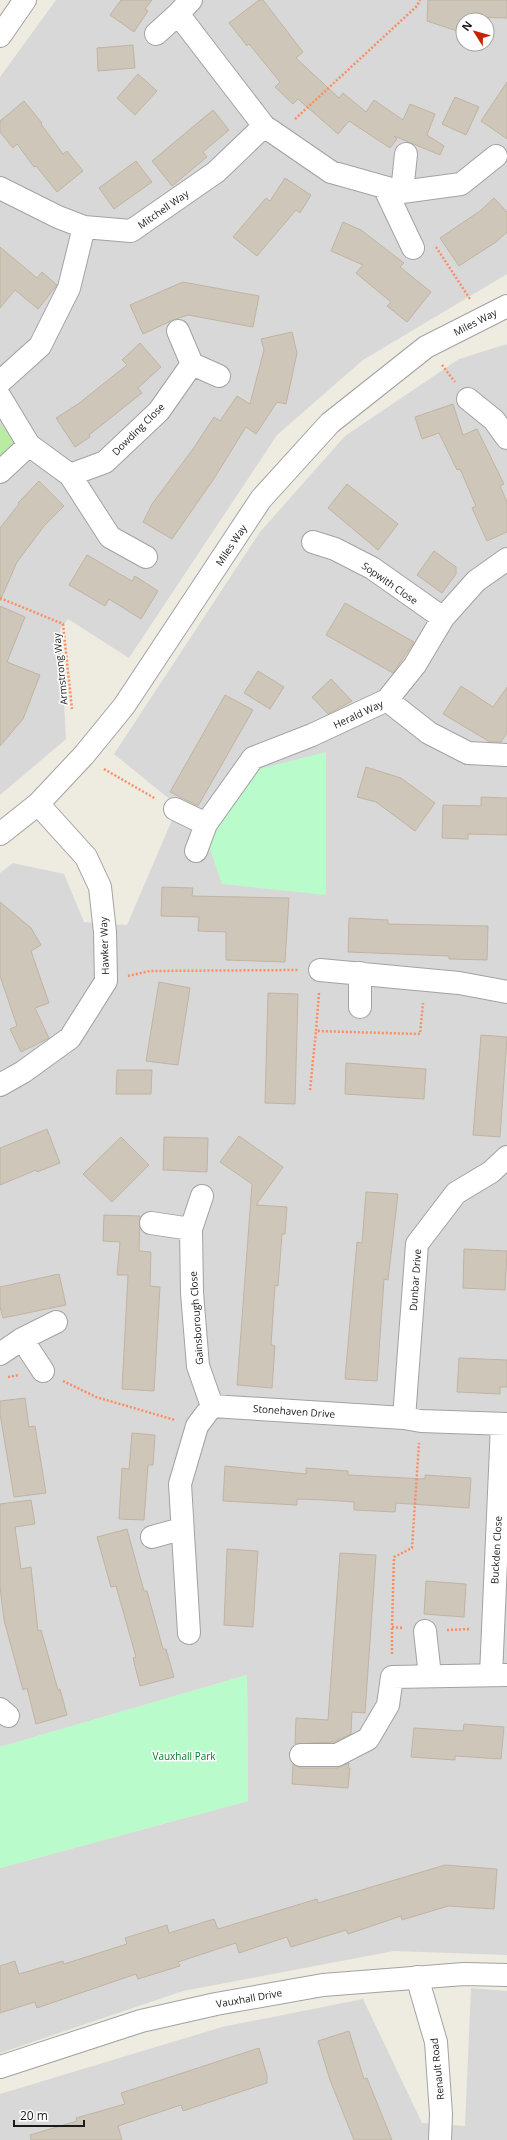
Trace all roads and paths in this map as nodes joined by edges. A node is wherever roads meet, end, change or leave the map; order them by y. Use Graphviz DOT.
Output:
graph roads {
  1 [pos="25,0"];
  2 [pos="420,0"];
  3 [pos="184,7"];
  4 [pos="156,34"];
  5 [pos="0,36"];
  6 [pos="270,131"];
  7 [pos="406,154"];
  8 [pos="496,156"];
  9 [pos="0,188"];
  10 [pos="393,190"];
  11 [pos="84,227"];
  12 [pos="423,245"];
  13 [pos="507,306"];
  14 [pos="482,318"];
  15 [pos="178,331"];
  16 [pos="426,346"];
  17 [pos="192,364"];
  18 [pos="219,376"];
  19 [pos="0,382"];
  20 [pos="0,397"];
  21 [pos="468,399"];
  22 [pos="501,416"];
  23 [pos="507,438"];
  24 [pos="29,445"];
  25 [pos="0,472"];
  26 [pos="70,475"];
  27 [pos="313,542"];
  28 [pos="146,557"];
  29 [pos="507,559"];
  30 [pos="0,598"];
  31 [pos="443,618"];
  32 [pos="387,700"];
  33 [pos="72,709"];
  34 [pos="507,755"];
  35 [pos="104,769"];
  36 [pos="38,804"];
  37 [pos="175,809"];
  38 [pos="206,824"];
  39 [pos="0,834"];
  40 [pos="196,851"];
  41 [pos="320,970"];
  42 [pos="360,973"];
  43 [pos="106,981"];
  44 [pos="507,992"];
  45 [pos="360,1007"];
  46 [pos="316,1031"];
  47 [pos="0,1085"];
  48 [pos="310,1090"];
  49 [pos="507,1157"];
  50 [pos="202,1196"];
  51 [pos="151,1223"];
  52 [pos="191,1229"];
  53 [pos="56,1322"];
  54 [pos="22,1339"];
  55 [pos="0,1354"];
  56 [pos="43,1371"];
  57 [pos="0,1378"];
  58 [pos="212,1406"];
  59 [pos="412,1419"];
  60 [pos="504,1425"];
  61 [pos="197,1426"];
  62 [pos="181,1529"];
  63 [pos="152,1537"];
  64 [pos="492,1628"];
  65 [pos="425,1631"];
  66 [pos="189,1633"];
  67 [pos="499,1675"];
  68 [pos="430,1676"];
  69 [pos="301,1755"];
  70 [pos="507,1975"];
  71 [pos="417,1977"];
  72 [pos="0,2067"];
  73 [pos="440,2140"];
  1 -- 5 [label="street"];
  2 -- 6 [label="path"];
  3 -- 4 [label="street"];
  3 -- 6 [label="street"];
  6 -- 10 [label="street"];
  6 -- 11 [label="street, Mitchell Way"];
  7 -- 10 [label="street"];
  8 -- 10 [label="street"];
  9 -- 11 [label="street, Mitchell Way"];
  10 -- 12 [label="street"];
  11 -- 19 [label="street"];
  12 -- 14 [label="path"];
  13 -- 14 [label="street, Miles Way"];
  14 -- 16 [label="street, Miles Way"];
  15 -- 17 [label="street"];
  16 -- 21 [label="path"];
  16 -- 36 [label="street, Miles Way"];
  17 -- 18 [label="street"];
  17 -- 26 [label="street, Dowding Close"];
  20 -- 24 [label="street"];
  21 -- 22 [label="street"];
  22 -- 23 [label="street"];
  24 -- 25 [label="street"];
  24 -- 26 [label="street"];
  26 -- 28 [label="street"];
  27 -- 31 [label="street, Sopwith Close"];
  29 -- 31 [label="street, Herald Way"];
  30 -- 33 [label="path, Armstrong Way"];
  31 -- 32 [label="street, Herald Way"];
  32 -- 34 [label="street"];
  32 -- 38 [label="street, Herald Way"];
  35 -- 37 [label="path"];
  36 -- 39 [label="street, Miles Way"];
  36 -- 43 [label="street, Hawker Way"];
  37 -- 38 [label="street"];
  38 -- 40 [label="street, Herald Way"];
  41 -- 42 [label="street"];
  41 -- 43 [label="path"];
  42 -- 44 [label="street"];
  42 -- 45 [label="street"];
  43 -- 47 [label="street, Hawker Way"];
  46 -- 48 [label="path"];
  49 -- 59 [label="street, Dunbar Drive"];
  50 -- 52 [label="street, Gainsborough Close"];
  51 -- 52 [label="street"];
  52 -- 58 [label="street, Gainsborough Close"];
  53 -- 54 [label="street"];
  54 -- 55 [label="street"];
  54 -- 56 [label="street"];
  56 -- 57 [label="path"];
  56 -- 61 [label="path"];
  58 -- 59 [label="street, Stonehaven Drive"];
  58 -- 61 [label="street"];
  59 -- 60 [label="street, Stonehaven Drive"];
  59 -- 65 [label="path"];
  60 -- 64 [label="street, Buckden Close"];
  61 -- 62 [label="street"];
  62 -- 63 [label="street"];
  62 -- 66 [label="street"];
  64 -- 65 [label="path"];
  64 -- 67 [label="street, Buckden Close"];
  65 -- 68 [label="street"];
  67 -- 68 [label="street, Buckden Close"];
  68 -- 69 [label="street, Buckden Close"];
  70 -- 71 [label="street, Vauxhall Drive"];
  71 -- 72 [label="street, Vauxhall Drive"];
  71 -- 73 [label="street, Renault Road"];
}
